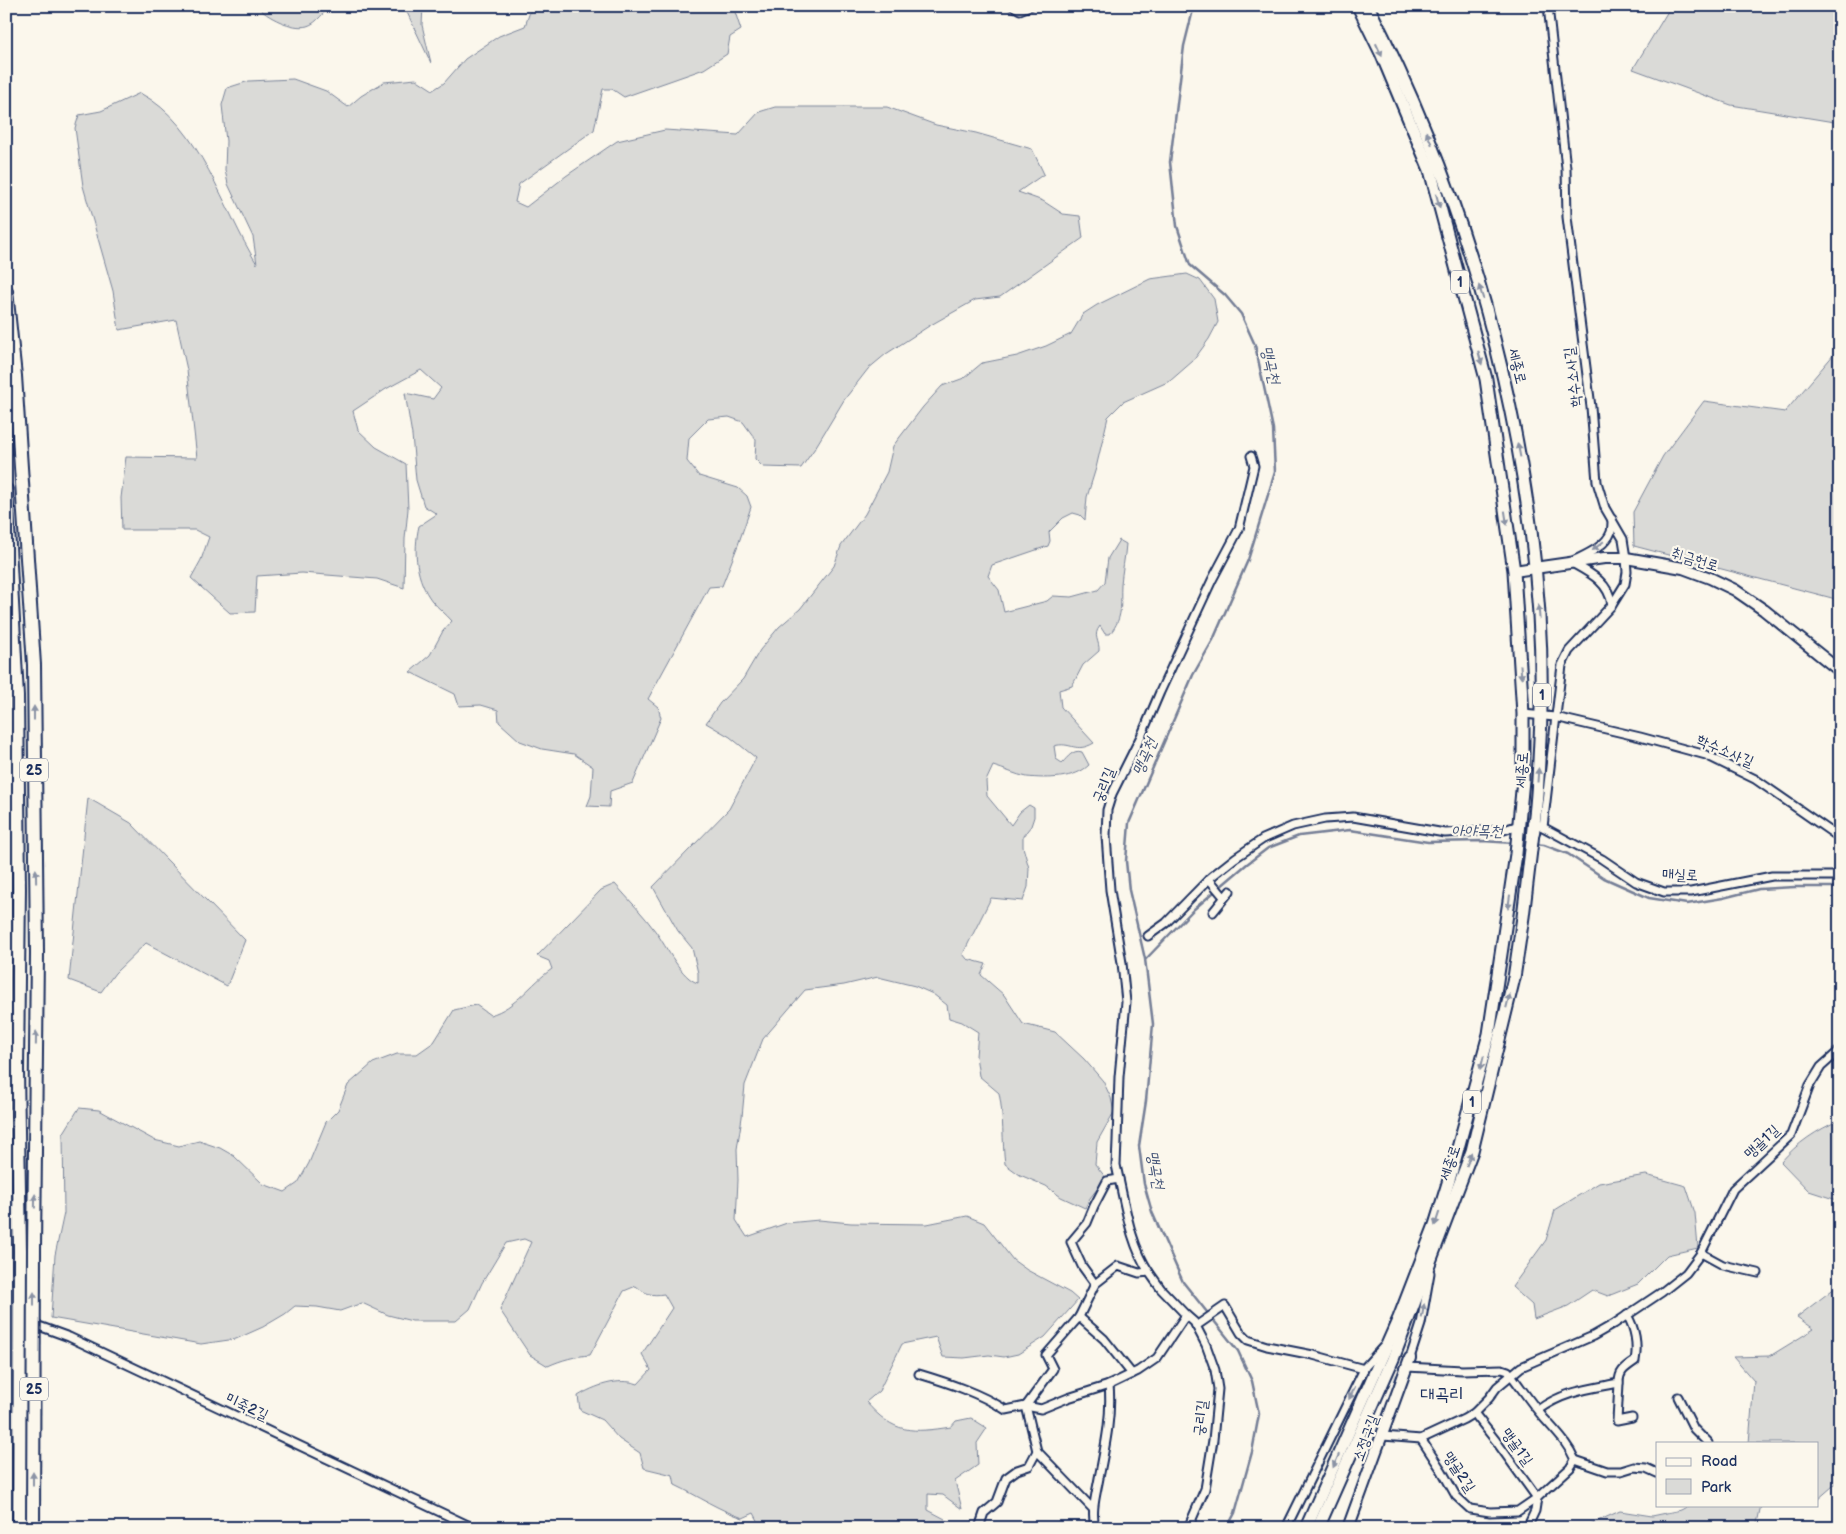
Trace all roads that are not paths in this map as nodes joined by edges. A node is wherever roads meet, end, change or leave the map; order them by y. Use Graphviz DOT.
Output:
graph roads {
  1 [pos="1013,6"];
  2 [pos="1030,6"];
  3 [pos="1358,6"];
  4 [pos="1368,6"];
  5 [pos="1548,6"];
  6 [pos="6,291"];
  7 [pos="1251,456"];
  8 [pos="6,490"];
  9 [pos="1612,519"];
  10 [pos="1626,558"];
  11 [pos="1571,563"];
  12 [pos="1536,568"];
  13 [pos="1514,571"];
  14 [pos="1612,605"];
  15 [pos="1840,671"];
  16 [pos="1523,714"];
  17 [pos="1542,716"];
  18 [pos="1555,717"];
  19 [pos="1537,828"];
  20 [pos="1519,830"];
  21 [pos="1840,838"];
  22 [pos="1840,876"];
  23 [pos="1209,879"];
  24 [pos="1230,891"];
  25 [pos="1224,897"];
  26 [pos="1213,912"];
  27 [pos="1148,936"];
  28 [pos="1840,1050"];
  29 [pos="1119,1179"];
  30 [pos="1701,1253"];
  31 [pos="1434,1254"];
  32 [pos="1149,1272"];
  33 [pos="1758,1273"];
  34 [pos="1095,1284"];
  35 [pos="6,1314"];
  36 [pos="1186,1315"];
  37 [pos="1627,1315"];
  38 [pos="1079,1317"];
  39 [pos="1196,1326"];
  40 [pos="1390,1339"];
  41 [pos="1409,1363"];
  42 [pos="1364,1369"];
  43 [pos="919,1374"];
  44 [pos="1132,1374"];
  45 [pos="1512,1376"];
  46 [pos="1619,1383"];
  47 [pos="1109,1385"];
  48 [pos="1678,1397"];
  49 [pos="1026,1406"];
  50 [pos="1538,1410"];
  51 [pos="1474,1414"];
  52 [pos="1632,1418"];
  53 [pos="1383,1436"];
  54 [pos="1421,1439"];
  55 [pos="1707,1442"];
  56 [pos="1037,1451"];
  57 [pos="1575,1460"];
  58 [pos="1656,1473"];
  59 [pos="1536,1498"];
  60 [pos="1093,1509"];
  61 [pos="19,1528"];
  62 [pos="33,1528"];
  63 [pos="474,1528"];
  64 [pos="979,1528"];
  65 [pos="1095,1528"];
  66 [pos="1188,1528"];
  67 [pos="1286,1528"];
  68 [pos="1306,1528"];
  69 [pos="1318,1528"];
  70 [pos="1348,1528"];
  71 [pos="1527,1528"];
  1 -- 2 [label="street"];
  3 -- 13 [label="main road, 세종로 / 1, one-way"];
  12 -- 4 [label="main road, 세종로 / 1, one-way"];
  5 -- 9 [label="street, 학수소사길"];
  62 -- 6 [label="highway, 25, one-way, bridge"];
  7 -- 29 [label="street, 궁리길"];
  8 -- 61 [label="highway, 25, bridge"];
  9 -- 10 [label="street, 학수소사길"];
  9 -- 11 [label="street, one-way"];
  10 -- 11 [label="main road, 취금헌로"];
  10 -- 14 [label="street, 학수소사길"];
  10 -- 15 [label="main road, 취금헌로"];
  11 -- 12 [label="main road, 취금헌로"];
  11 -- 14 [label="street"];
  12 -- 13 [label="main road, 취금헌로"];
  17 -- 12 [label="main road, 세종로 / 1, one-way"];
  13 -- 16 [label="main road, 세종로 / 1, one-way"];
  14 -- 18 [label="street, 학수소사길"];
  16 -- 17 [label="street, 학수소사길"];
  16 -- 20 [label="main road, 세종로 / 1"];
  17 -- 18 [label="street, 학수소사길"];
  19 -- 17 [label="main road, 세종로 / 1, one-way"];
  18 -- 19 [label="street"];
  18 -- 21 [label="street, 학수소사길"];
  19 -- 22 [label="street, 매실로"];
  31 -- 19 [label="main road, 세종로 / 1, one-way"];
  20 -- 23 [label="street"];
  20 -- 40 [label="main road, 세종로 / 1, one-way"];
  23 -- 25 [label="street"];
  23 -- 27 [label="street"];
  24 -- 25 [label="street"];
  25 -- 26 [label="street"];
  28 -- 30 [label="street, 맹골1길"];
  29 -- 32 [label="street, 궁리길"];
  29 -- 34 [label="street"];
  30 -- 33 [label="street"];
  30 -- 37 [label="street, 맹골1길"];
  41 -- 31 [label="street, one-way"];
  31 -- 69 [label="main road, 세종로 / 1"];
  32 -- 34 [label="street"];
  32 -- 36 [label="street, 궁리길"];
  34 -- 38 [label="street"];
  35 -- 63 [label="street, 미죽2길"];
  36 -- 39 [label="street, 궁리길"];
  36 -- 44 [label="street"];
  37 -- 45 [label="street, 맹골1길"];
  37 -- 46 [label="street"];
  38 -- 44 [label="street"];
  38 -- 49 [label="street"];
  39 -- 42 [label="street"];
  39 -- 66 [label="street, 궁리길"];
  40 -- 42 [label="street"];
  40 -- 68 [label="main road, 세종로 / 1, one-way"];
  41 -- 45 [label="street"];
  41 -- 53 [label="main road, 소정구길"];
  42 -- 67 [label="street, one-way"];
  43 -- 49 [label="street"];
  44 -- 47 [label="street"];
  45 -- 50 [label="street"];
  45 -- 51 [label="street, 맹골1길"];
  46 -- 50 [label="street"];
  46 -- 52 [label="street"];
  47 -- 49 [label="street"];
  47 -- 60 [label="street"];
  48 -- 55 [label="street"];
  49 -- 56 [label="street"];
  50 -- 57 [label="street"];
  51 -- 54 [label="street, 맹골1길"];
  51 -- 59 [label="street, 맹골1길"];
  53 -- 54 [label="street, 맹골1길"];
  53 -- 70 [label="main road, 소정구길"];
  54 -- 59 [label="street, 맹골2길"];
  56 -- 60 [label="street"];
  56 -- 64 [label="street"];
  57 -- 58 [label="street"];
  57 -- 59 [label="street, 맹골2길"];
  59 -- 71 [label="street"];
  60 -- 65 [label="street"];
}
